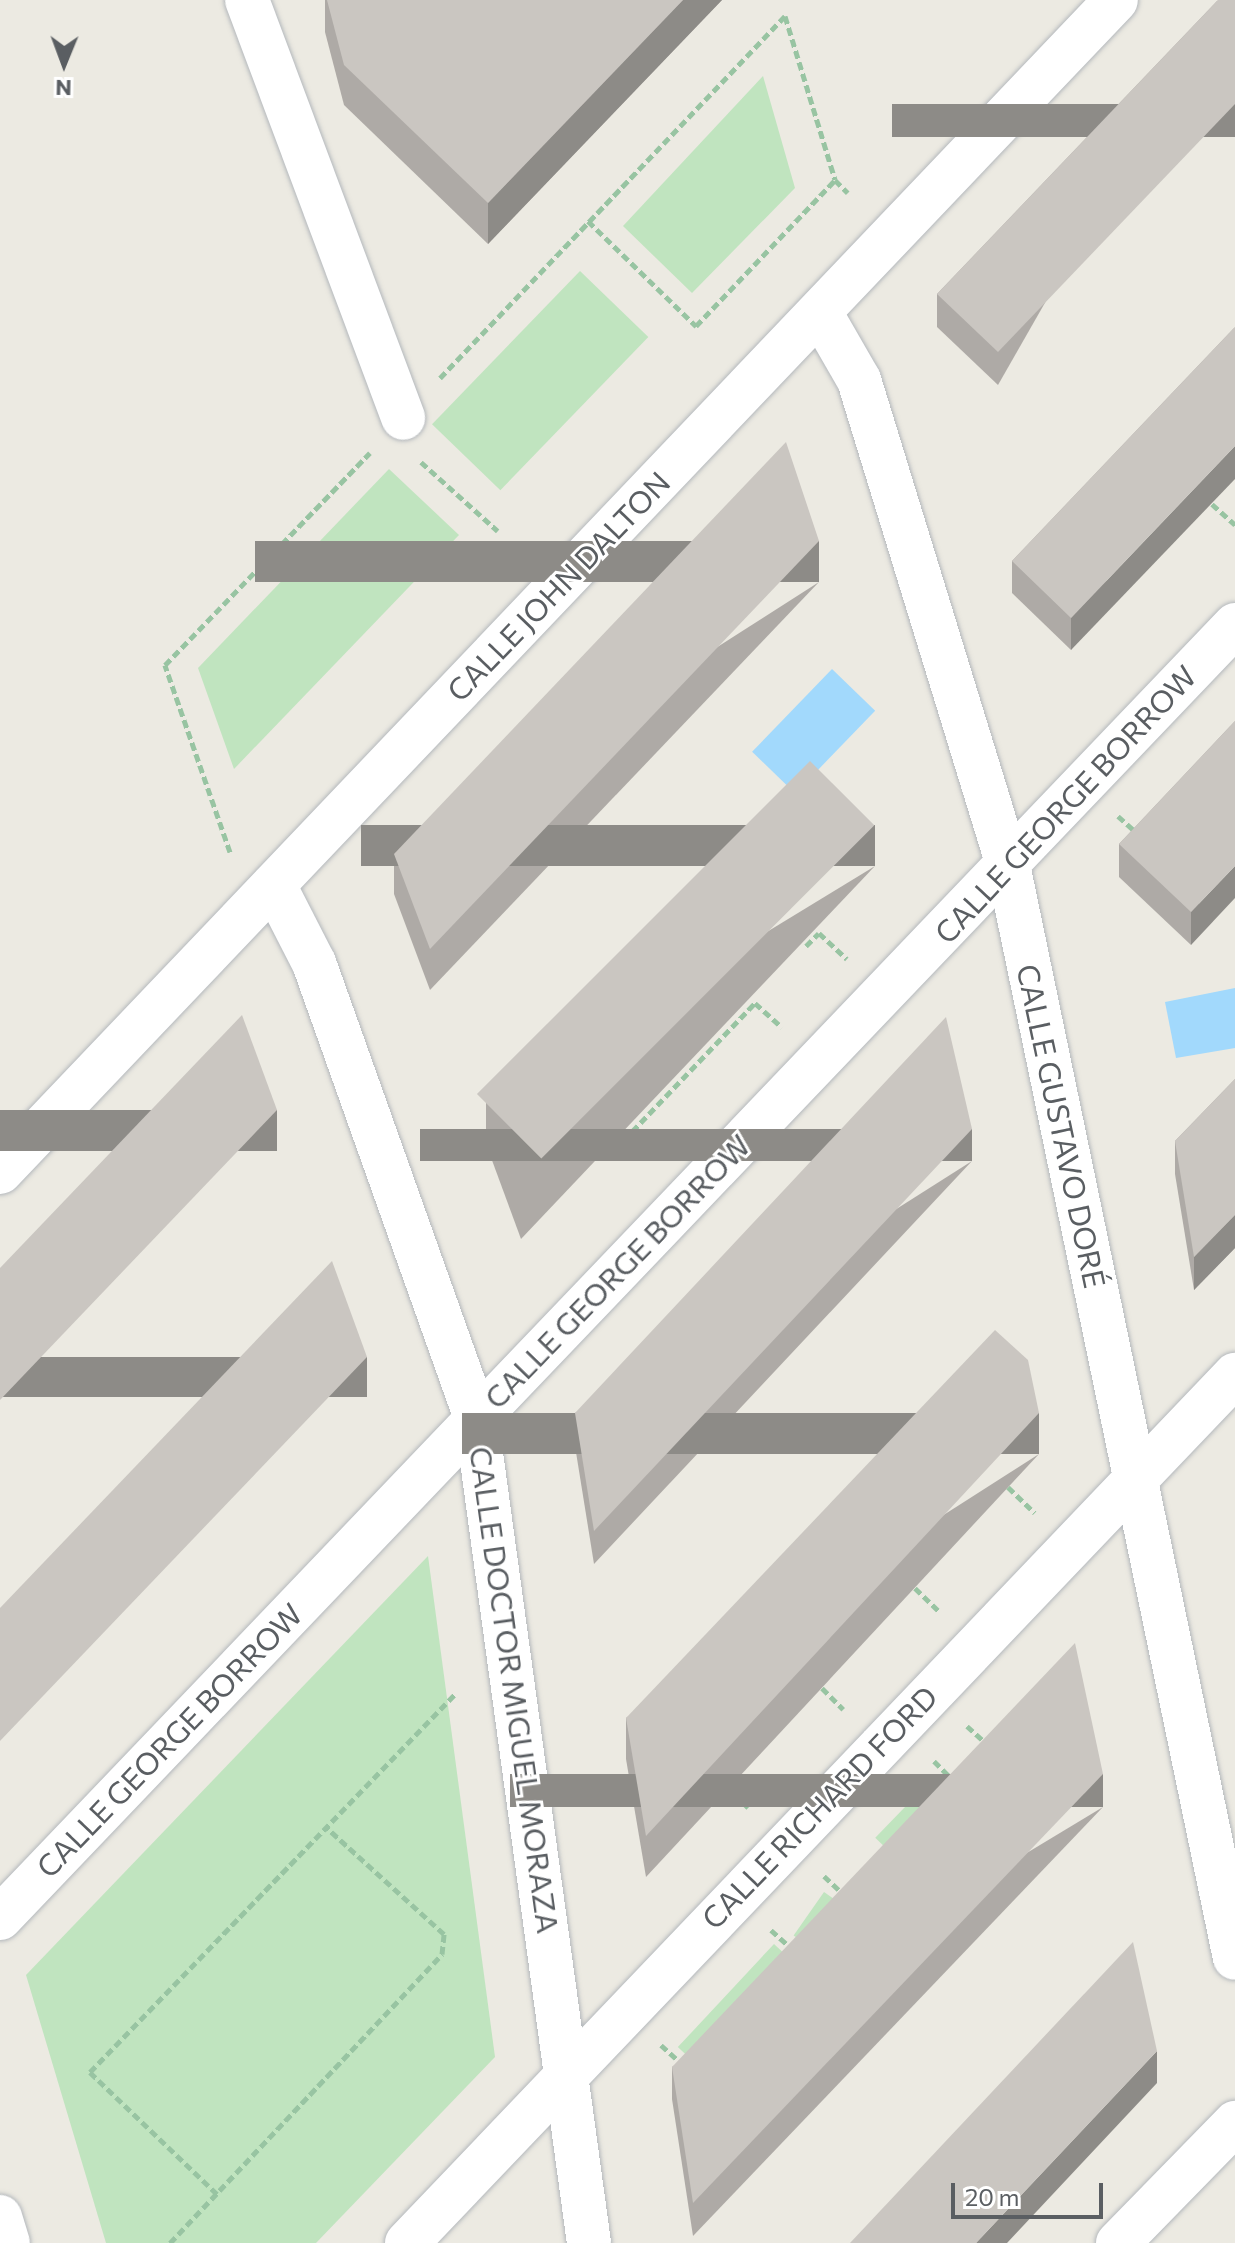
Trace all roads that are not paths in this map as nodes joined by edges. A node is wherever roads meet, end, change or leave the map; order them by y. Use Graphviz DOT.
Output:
graph roads {
  1 [pos="247,0"];
  2 [pos="1116,0"];
  3 [pos="821,314"];
  4 [pos="396,426"];
  5 [pos="1235,625"];
  6 [pos="1008,865"];
  7 [pos="274,885"];
  8 [pos="0,1172"];
  9 [pos="1235,1375"];
  10 [pos="476,1417"];
  11 [pos="1134,1480"];
  12 [pos="0,1918"];
  13 [pos="1235,1958"];
  14 [pos="568,2074"];
  15 [pos="1235,2123"];
  16 [pos="0,2217"];
  17 [pos="8,2243"];
  18 [pos="407,2243"];
  19 [pos="589,2243"];
  20 [pos="1118,2243"];
  1 -- 4 [label="street"];
  2 -- 3 [label="street, CALLE JOHN DALTON"];
  3 -- 6 [label="street, CALLE GUSTAVO DORÉ"];
  3 -- 7 [label="street, CALLE JOHN DALTON"];
  5 -- 6 [label="street, CALLE GEORGE BORROW"];
  6 -- 10 [label="street, CALLE GEORGE BORROW"];
  6 -- 11 [label="street, CALLE GUSTAVO DORÉ"];
  7 -- 8 [label="street, CALLE JOHN DALTON"];
  7 -- 10 [label="street, CALLE DOCTOR MIGUEL MORAZA"];
  9 -- 11 [label="street, CALLE RICHARD FORD"];
  10 -- 12 [label="street, CALLE GEORGE BORROW"];
  10 -- 14 [label="street, CALLE DOCTOR MIGUEL MORAZA"];
  11 -- 13 [label="street, CALLE GUSTAVO DORÉ"];
  11 -- 14 [label="street, CALLE RICHARD FORD"];
  14 -- 18 [label="street, CALLE RICHARD FORD"];
  14 -- 19 [label="street, CALLE DOCTOR MIGUEL MORAZA"];
  15 -- 20 [label="street"];
  16 -- 17 [label="street"];
}
